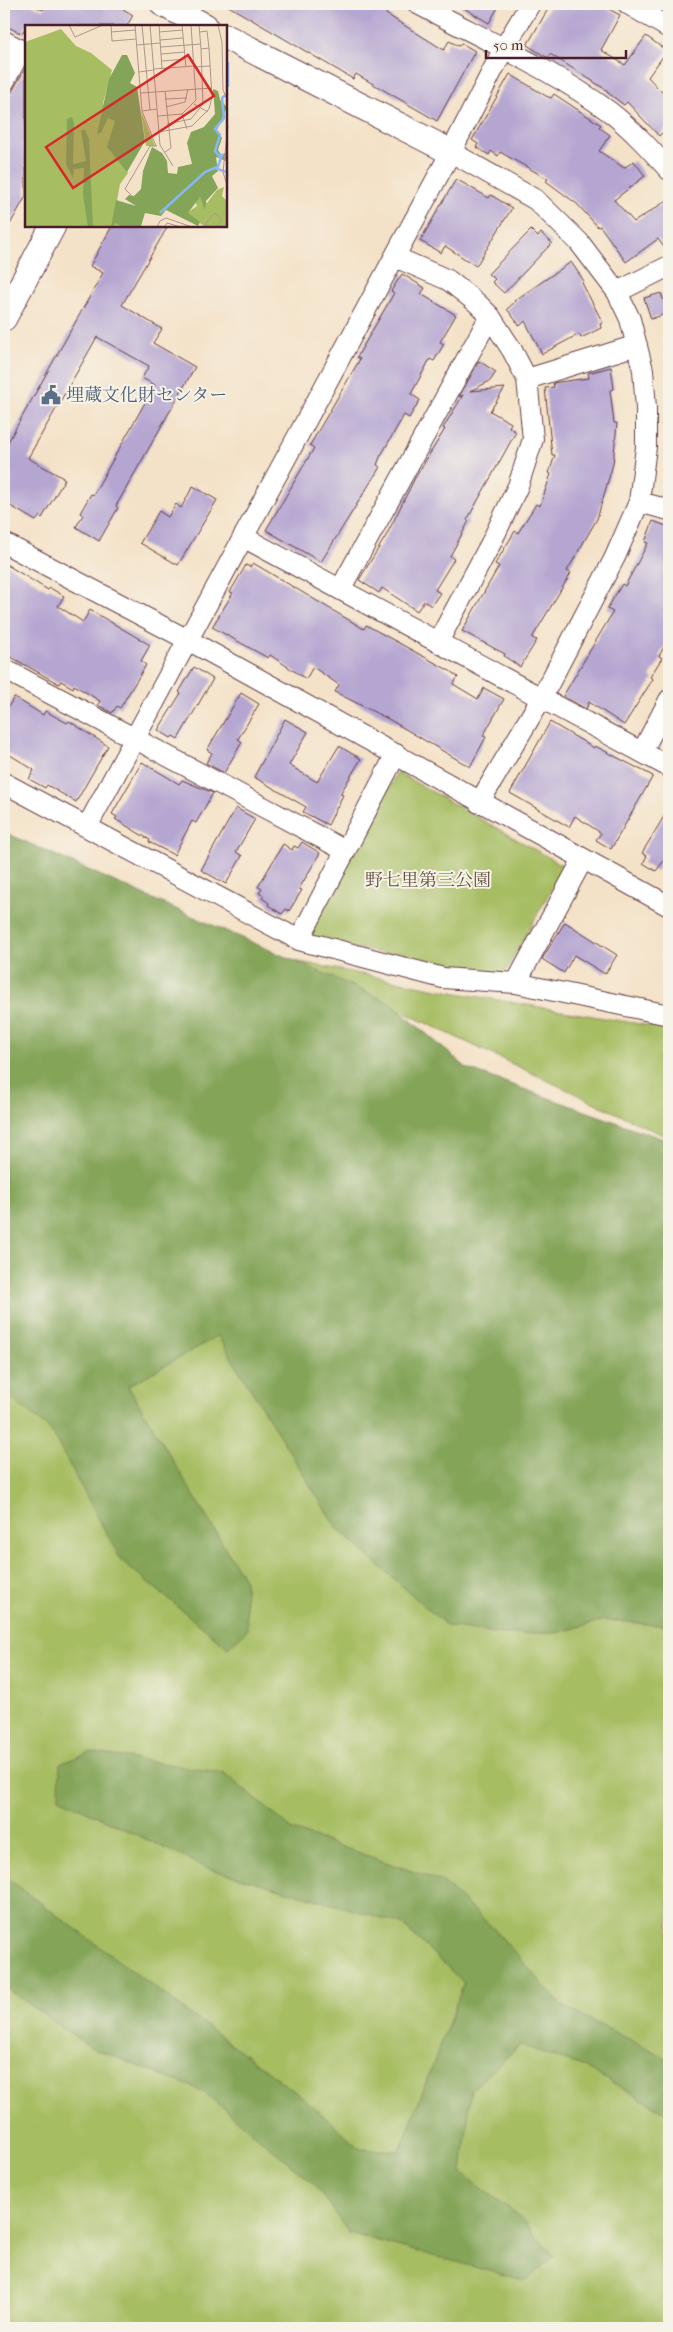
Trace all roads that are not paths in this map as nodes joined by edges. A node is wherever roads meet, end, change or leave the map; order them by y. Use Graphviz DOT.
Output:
graph roads {
  1 [pos="418,4"];
  2 [pos="530,4"];
  3 [pos="628,4"];
  4 [pos="171,11"];
  5 [pos="203,25"];
  6 [pos="669,28"];
  7 [pos="228,38"];
  8 [pos="17,48"];
  9 [pos="503,50"];
  10 [pos="4,82"];
  11 [pos="451,152"];
  12 [pos="669,170"];
  13 [pos="52,228"];
  14 [pos="395,257"];
  15 [pos="669,266"];
  16 [pos="617,292"];
  17 [pos="490,316"];
  18 [pos="4,318"];
  19 [pos="637,345"];
  20 [pos="527,379"];
  21 [pos="639,502"];
  22 [pos="669,510"];
  23 [pos="243,537"];
  24 [pos="4,543"];
  25 [pos="341,588"];
  26 [pos="188,640"];
  27 [pos="438,642"];
  28 [pos="4,669"];
  29 [pos="541,699"];
  30 [pos="669,700"];
  31 [pos="134,740"];
  32 [pos="642,752"];
  33 [pos="396,754"];
  34 [pos="669,768"];
  35 [pos="4,783"];
  36 [pos="479,803"];
  37 [pos="86,827"];
  38 [pos="344,850"];
  39 [pos="583,859"];
  40 [pos="669,906"];
  41 [pos="299,940"];
  42 [pos="516,983"];
  43 [pos="669,1015"];
  1 -- 9 [label="street"];
  2 -- 9 [label="street"];
  3 -- 6 [label="street"];
  4 -- 5 [label="street"];
  7 -- 11 [label="street"];
  8 -- 10 [label="street"];
  9 -- 11 [label="street"];
  9 -- 12 [label="street"];
  11 -- 14 [label="street"];
  11 -- 16 [label="street"];
  13 -- 18 [label="street"];
  14 -- 17 [label="street"];
  14 -- 23 [label="street"];
  15 -- 16 [label="street"];
  16 -- 19 [label="street"];
  17 -- 20 [label="street"];
  17 -- 25 [label="street"];
  19 -- 20 [label="street"];
  19 -- 21 [label="street"];
  20 -- 27 [label="street"];
  21 -- 22 [label="street"];
  21 -- 29 [label="street"];
  23 -- 25 [label="street"];
  23 -- 26 [label="street"];
  24 -- 26 [label="street"];
  25 -- 27 [label="street"];
  26 -- 31 [label="street"];
  26 -- 33 [label="street"];
  27 -- 29 [label="street"];
  28 -- 31 [label="street"];
  29 -- 32 [label="street"];
  29 -- 36 [label="street"];
  30 -- 32 [label="street"];
  31 -- 37 [label="street"];
  31 -- 38 [label="street"];
  32 -- 34 [label="street"];
  33 -- 36 [label="street"];
  33 -- 38 [label="street"];
  35 -- 37 [label="street"];
  36 -- 39 [label="street"];
  37 -- 41 [label="street"];
  38 -- 41 [label="street"];
  39 -- 40 [label="street"];
  39 -- 42 [label="street"];
  41 -- 42 [label="street"];
  42 -- 43 [label="street"];
}
